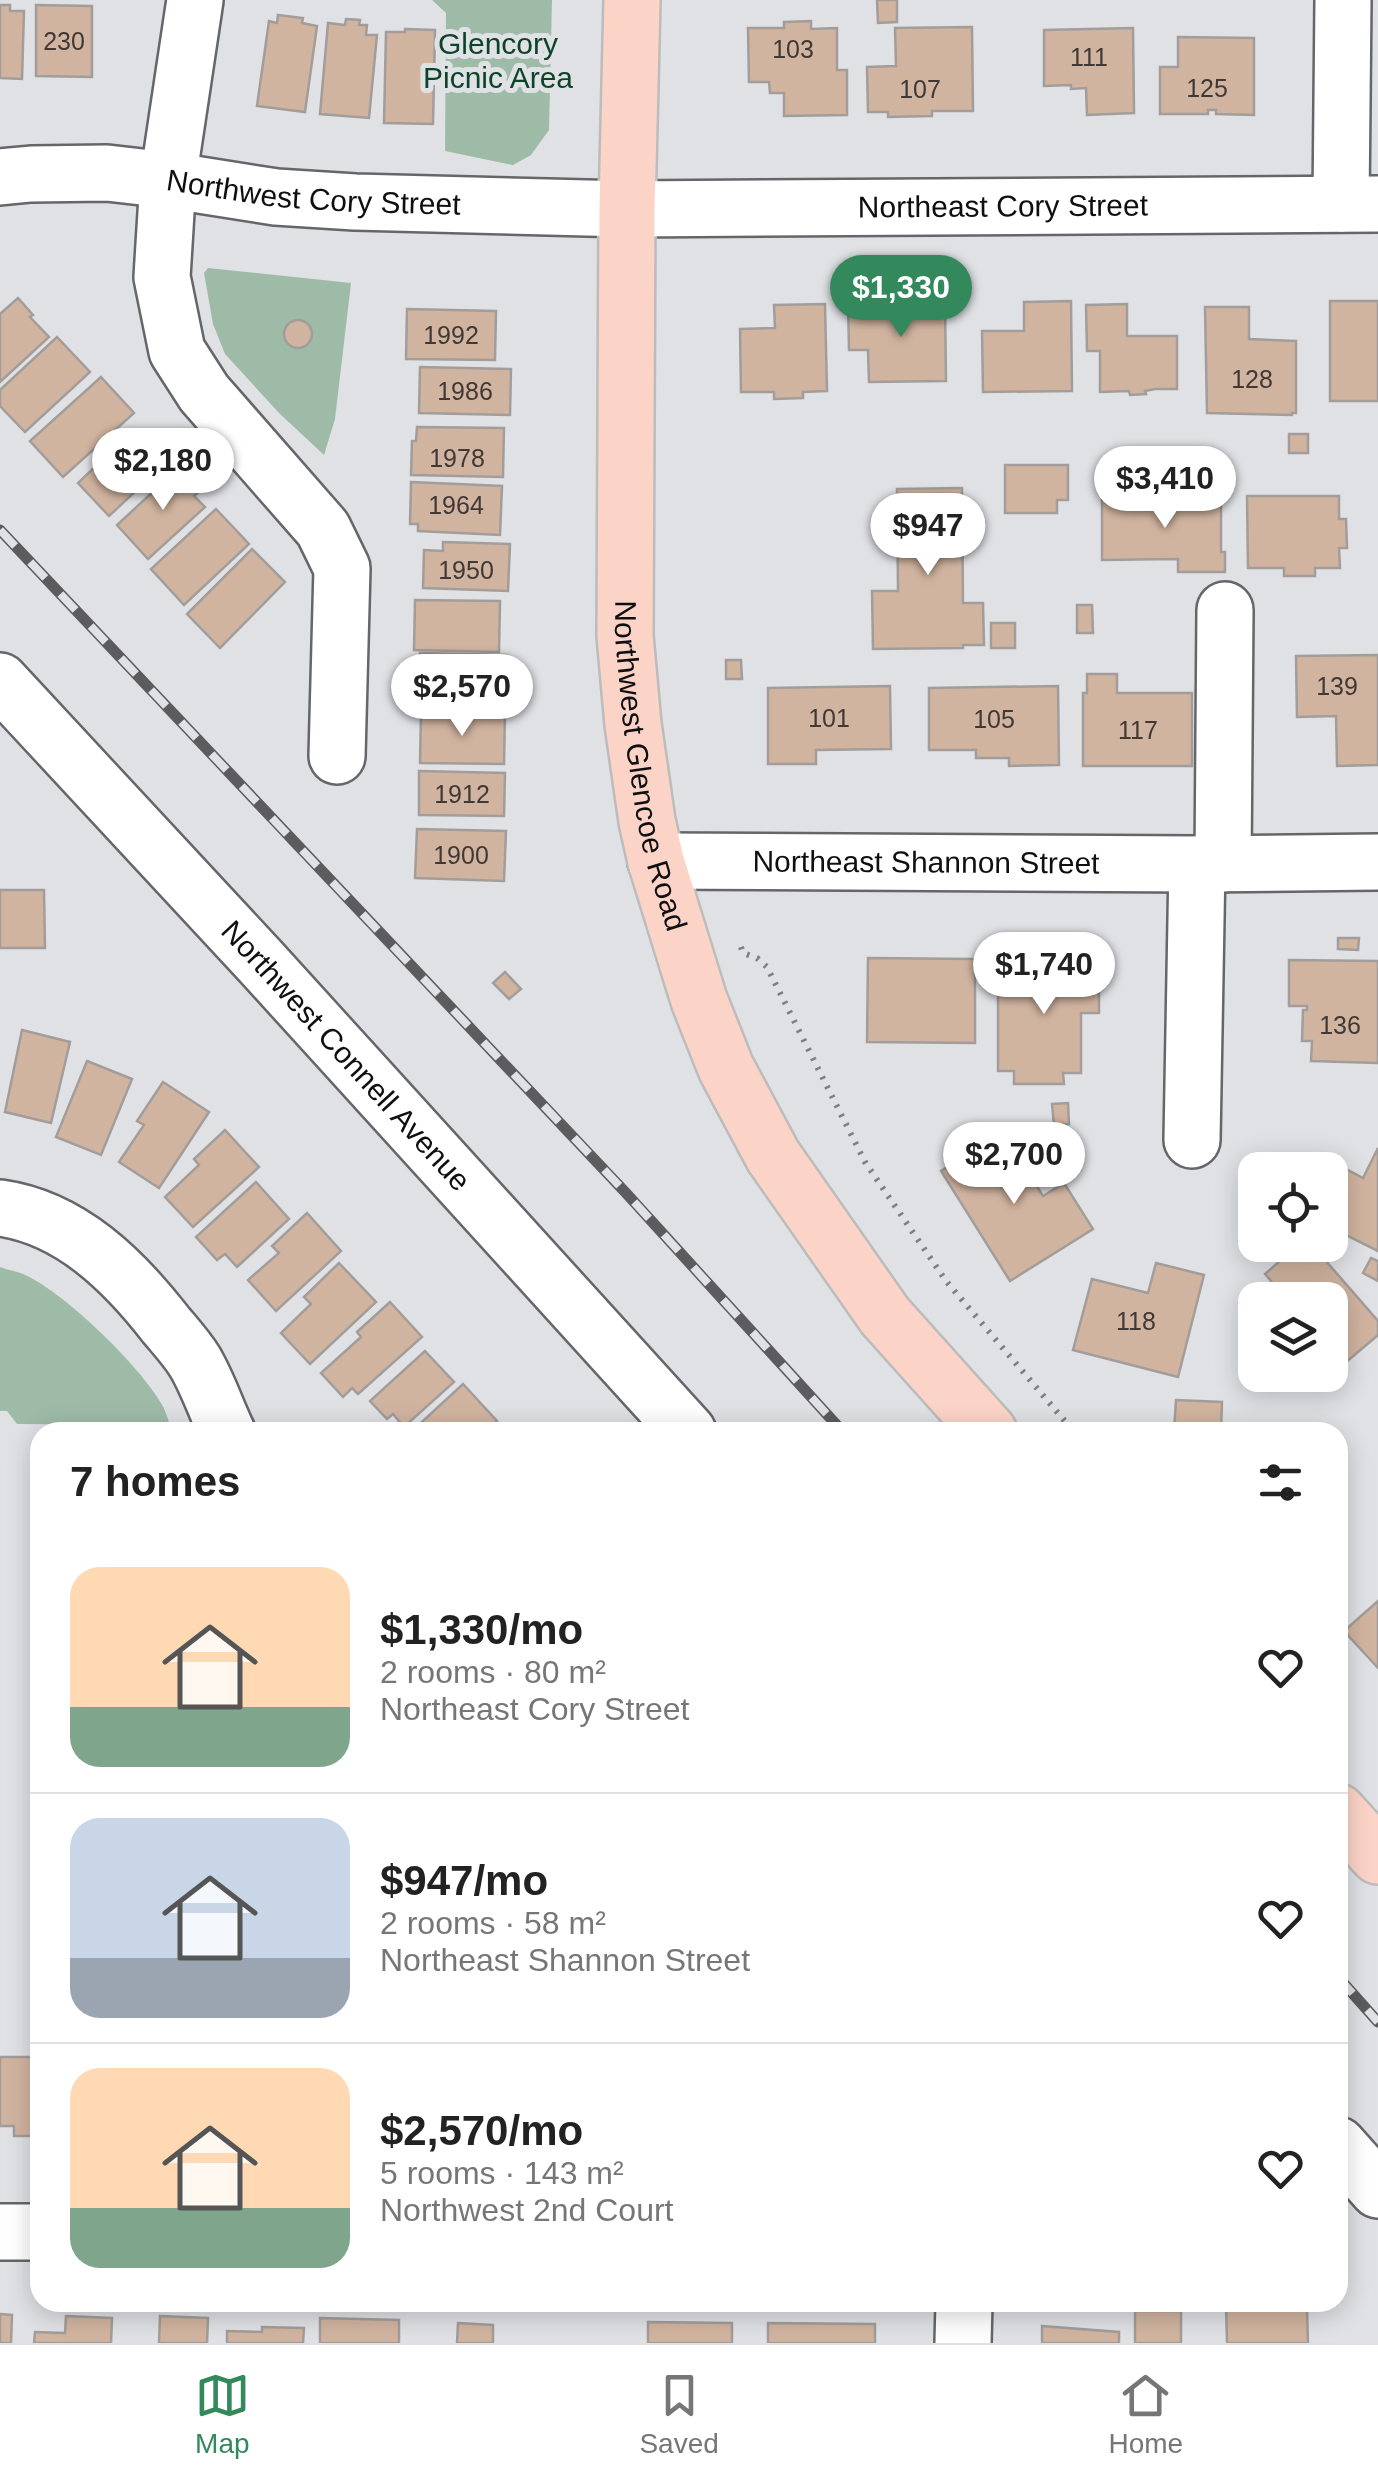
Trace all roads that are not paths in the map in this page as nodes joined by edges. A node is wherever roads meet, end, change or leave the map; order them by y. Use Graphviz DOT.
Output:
graph roads {
  1 [pos="195,0"];
  2 [pos="632,0"];
  3 [pos="1343,0"];
  4 [pos="0,177"];
  5 [pos="168,180"];
  6 [pos="1360,204"];
  7 [pos="628,209"];
  8 [pos="1226,610"];
  9 [pos="0,682"];
  10 [pos="337,756"];
  11 [pos="656,861"];
  12 [pos="1378,862"];
  13 [pos="1210,864"];
  14 [pos="1192,1140"];
  15 [pos="0,1208"];
  16 [pos="222,1422"];
  17 [pos="679,1422"];
  18 [pos="980,1422"];
  19 [pos="1348,1823"];
  20 [pos="1378,1856"];
  21 [pos="1348,2156"];
  22 [pos="1378,2190"];
  23 [pos="0,2232"];
  24 [pos="30,2232"];
  25 [pos="964,2312"];
  26 [pos="963,2343"];
  1 -- 5 [label="street"];
  2 -- 7 [label="main road, Northwest Glencoe Road"];
  3 -- 6 [label="street"];
  4 -- 5 [label="street, Northwest Cory Street"];
  5 -- 7 [label="street, Northwest Cory Street"];
  5 -- 10 [label="street"];
  6 -- 7 [label="street, Northeast Cory Street"];
  7 -- 11 [label="main road, Northwest Glencoe Road"];
  8 -- 13 [label="street"];
  9 -- 17 [label="street, Northwest Connell Avenue"];
  11 -- 13 [label="street, Northeast Shannon Street"];
  11 -- 18 [label="main road, Northwest Glencoe Road"];
  12 -- 13 [label="street, Northeast Shannon Street"];
  13 -- 14 [label="street"];
  15 -- 16 [label="street"];
  19 -- 20 [label="main road"];
  21 -- 22 [label="street"];
  23 -- 24 [label="street"];
  25 -- 26 [label="street"];
}
